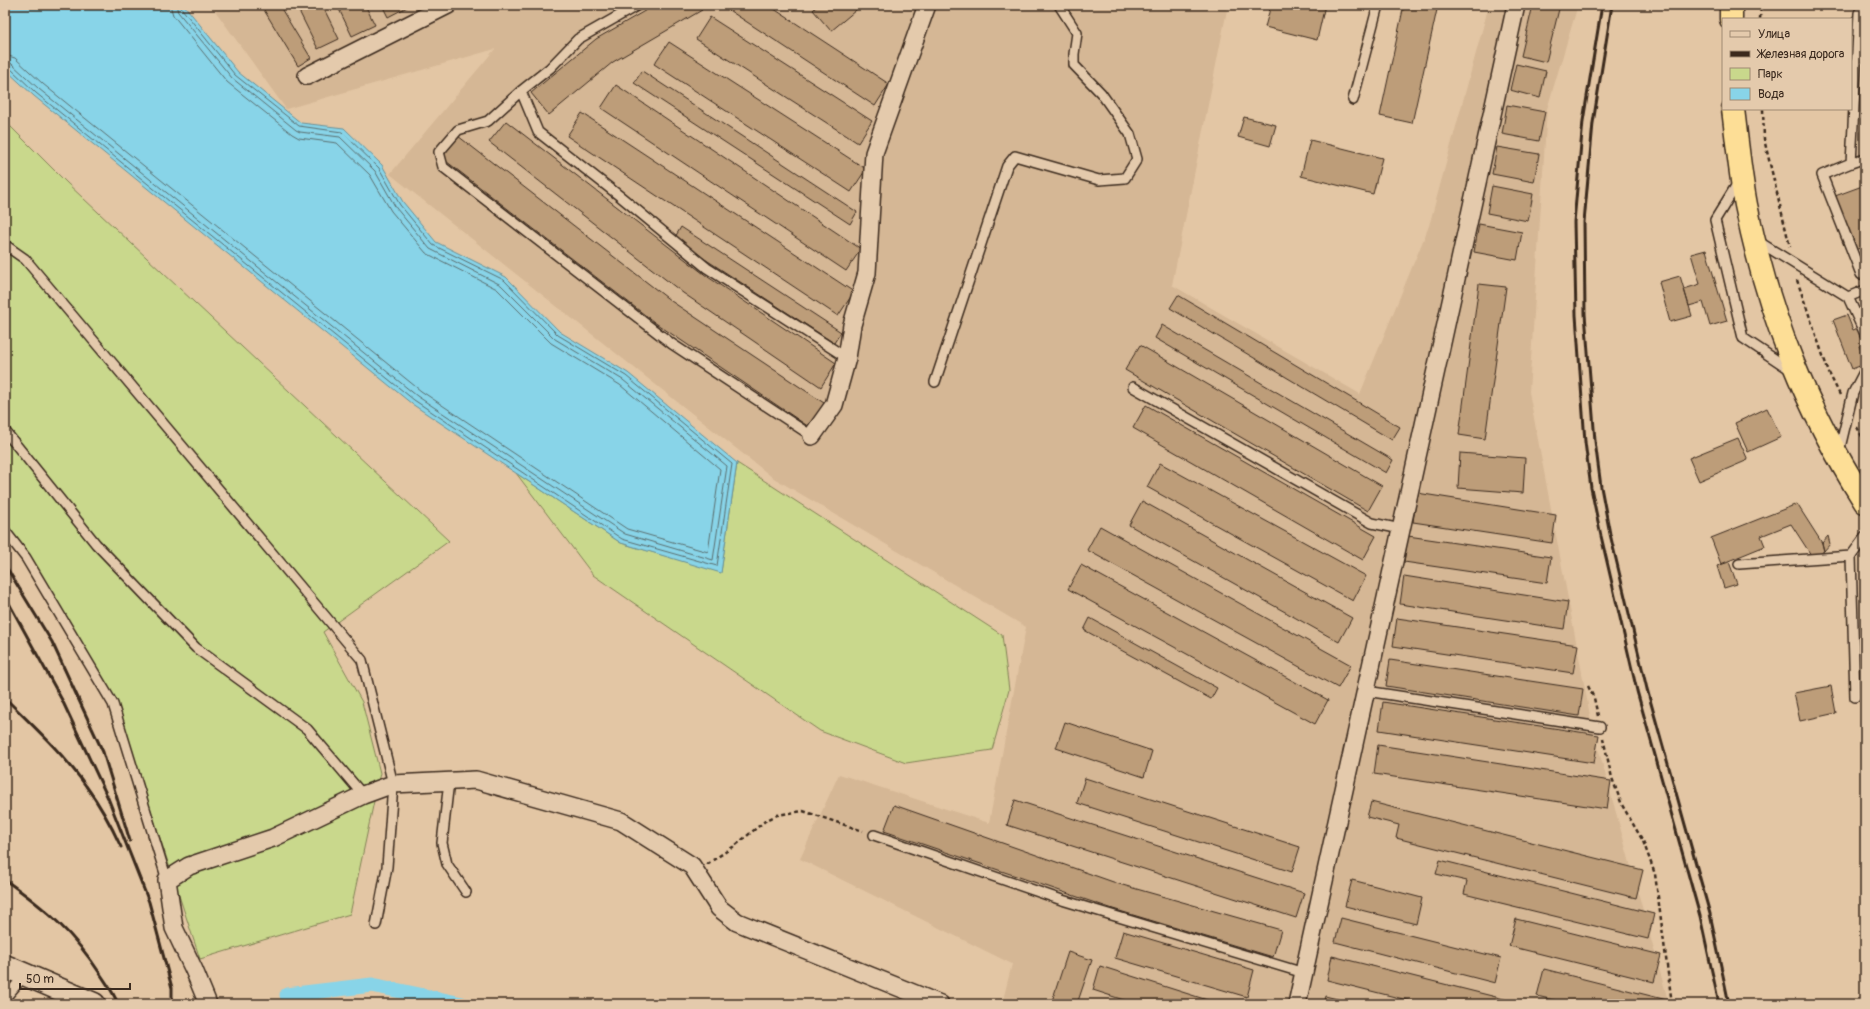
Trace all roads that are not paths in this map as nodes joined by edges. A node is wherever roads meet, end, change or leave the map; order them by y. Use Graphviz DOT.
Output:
graph roads {
  1 [pos="448,5"];
  2 [pos="638,5"];
  3 [pos="927,5"];
  4 [pos="1059,5"];
  5 [pos="1378,5"];
  6 [pos="1516,5"];
  7 [pos="1731,5"];
  8 [pos="1861,10"];
  9 [pos="1731,18"];
  10 [pos="307,76"];
  11 [pos="521,91"];
  12 [pos="1353,100"];
  13 [pos="1733,110"];
  14 [pos="1865,158"];
  15 [pos="1851,163"];
  16 [pos="1742,176"];
  17 [pos="1754,238"];
  18 [pos="5,245"];
  19 [pos="1865,273"];
  20 [pos="1865,290"];
  21 [pos="1848,297"];
  22 [pos="1865,334"];
  23 [pos="847,358"];
  24 [pos="1865,370"];
  25 [pos="1797,374"];
  26 [pos="935,382"];
  27 [pos="1133,387"];
  28 [pos="5,432"];
  29 [pos="812,436"];
  30 [pos="1838,458"];
  31 [pos="1865,502"];
  32 [pos="1401,529"];
  33 [pos="5,531"];
  34 [pos="1865,537"];
  35 [pos="1851,556"];
  36 [pos="1739,564"];
  37 [pos="1366,691"];
  38 [pos="1855,697"];
  39 [pos="1600,728"];
  40 [pos="449,781"];
  41 [pos="393,784"];
  42 [pos="363,795"];
  43 [pos="874,835"];
  44 [pos="167,880"];
  45 [pos="466,892"];
  46 [pos="376,925"];
  47 [pos="5,966"];
  48 [pos="1304,973"];
  49 [pos="25,974"];
  50 [pos="5,998"];
  51 [pos="94,1004"];
  52 [pos="208,1004"];
  53 [pos="940,1004"];
  54 [pos="1297,1004"];
  1 -- 10 [label="street"];
  2 -- 11 [label="lane"];
  3 -- 23 [label="street"];
  4 -- 26 [label="lane"];
  5 -- 12 [label="lane"];
  6 -- 32 [label="street"];
  7 -- 9 [label="highway"];
  8 -- 15 [label="lane"];
  11 -- 23 [label="lane"];
  11 -- 29 [label="lane"];
  13 -- 16 [label="highway"];
  14 -- 15 [label="lane"];
  15 -- 19 [label="lane"];
  16 -- 17 [label="highway"];
  16 -- 25 [label="lane"];
  17 -- 21 [label="lane"];
  17 -- 25 [label="highway"];
  18 -- 41 [label="lane"];
  20 -- 21 [label="lane"];
  21 -- 22 [label="lane"];
  23 -- 29 [label="street"];
  24 -- 30 [label="lane"];
  25 -- 30 [label="highway"];
  27 -- 32 [label="lane"];
  28 -- 42 [label="lane"];
  30 -- 31 [label="highway"];
  32 -- 37 [label="street"];
  33 -- 44 [label="lane"];
  34 -- 35 [label="lane"];
  35 -- 36 [label="lane"];
  35 -- 38 [label="lane"];
  37 -- 39 [label="lane"];
  37 -- 48 [label="street"];
  40 -- 41 [label="street"];
  40 -- 45 [label="lane"];
  40 -- 53 [label="street"];
  41 -- 42 [label="street"];
  41 -- 46 [label="lane"];
  42 -- 44 [label="street"];
  43 -- 48 [label="lane"];
  44 -- 52 [label="street"];
  47 -- 49 [label="street"];
  48 -- 54 [label="street"];
  49 -- 50 [label="lane"];
  49 -- 51 [label="street"];
}
